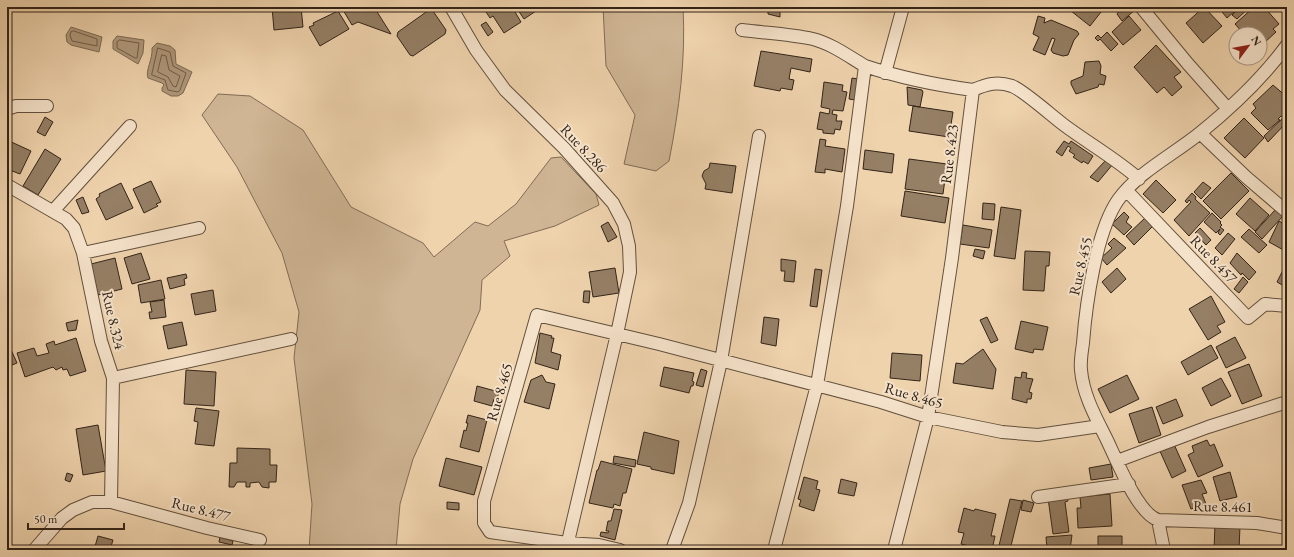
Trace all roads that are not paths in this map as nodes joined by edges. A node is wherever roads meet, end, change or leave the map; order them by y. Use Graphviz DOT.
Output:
graph roads {
  1 [pos="903,7"];
  2 [pos="1141,7"];
  3 [pos="454,8"];
  4 [pos="742,30"];
  5 [pos="1287,45"];
  6 [pos="865,66"];
  7 [pos="885,73"];
  8 [pos="973,90"];
  9 [pos="47,106"];
  10 [pos="7,109"];
  11 [pos="1228,109"];
  12 [pos="130,126"];
  13 [pos="1200,133"];
  14 [pos="759,136"];
  15 [pos="1139,179"];
  16 [pos="7,185"];
  17 [pos="1127,191"];
  18 [pos="54,211"];
  19 [pos="1287,212"];
  20 [pos="199,228"];
  21 [pos="83,253"];
  22 [pos="1287,306"];
  23 [pos="617,334"];
  24 [pos="291,339"];
  25 [pos="721,361"];
  26 [pos="113,378"];
  27 [pos="817,385"];
  28 [pos="1287,402"];
  29 [pos="928,417"];
  30 [pos="1100,426"];
  31 [pos="1117,461"];
  32 [pos="1129,484"];
  33 [pos="1038,497"];
  34 [pos="111,502"];
  35 [pos="1158,520"];
  36 [pos="1287,528"];
  37 [pos="260,540"];
  38 [pos="566,547"];
  39 [pos="34,550"];
  40 [pos="620,550"];
  41 [pos="672,550"];
  42 [pos="774,550"];
  43 [pos="894,550"];
  44 [pos="1164,550"];
  1 -- 7 [label="street"];
  2 -- 11 [label="street"];
  3 -- 23 [label="street, Rue 8.286"];
  4 -- 6 [label="street"];
  5 -- 11 [label="street, Rue 8.455"];
  6 -- 7 [label="street"];
  6 -- 27 [label="street"];
  7 -- 8 [label="street"];
  8 -- 15 [label="street"];
  8 -- 29 [label="street, Rue 8.423"];
  9 -- 10 [label="street"];
  11 -- 13 [label="street, Rue 8.455"];
  12 -- 18 [label="street"];
  13 -- 15 [label="street, Rue 8.455"];
  13 -- 19 [label="street"];
  14 -- 25 [label="street"];
  15 -- 17 [label="street, Rue 8.455"];
  16 -- 18 [label="street, Rue 8.324"];
  17 -- 22 [label="street, Rue 8.457"];
  17 -- 30 [label="street, Rue 8.455"];
  18 -- 21 [label="street, Rue 8.324"];
  20 -- 21 [label="street"];
  21 -- 26 [label="street, Rue 8.324"];
  23 -- 25 [label="street, Rue 8.465"];
  23 -- 38 [label="street, Rue 8.286"];
  23 -- 38 [label="street, Rue 8.465"];
  24 -- 26 [label="street"];
  25 -- 27 [label="street, Rue 8.465"];
  25 -- 41 [label="street"];
  26 -- 34 [label="street, Rue 8.324"];
  27 -- 29 [label="street, Rue 8.465"];
  27 -- 42 [label="street"];
  28 -- 31 [label="street"];
  29 -- 30 [label="street, Rue 8.465"];
  29 -- 43 [label="street, Rue 8.423"];
  30 -- 31 [label="street, Rue 8.455"];
  31 -- 32 [label="street, Rue 8.455"];
  32 -- 33 [label="street"];
  32 -- 35 [label="street, Rue 8.455"];
  34 -- 37 [label="street, Rue 8.477"];
  34 -- 39 [label="street, Rue 8.477"];
  35 -- 36 [label="street, Rue 8.461"];
  35 -- 44 [label="street"];
  38 -- 40 [label="street, Rue 8.465"];
}
